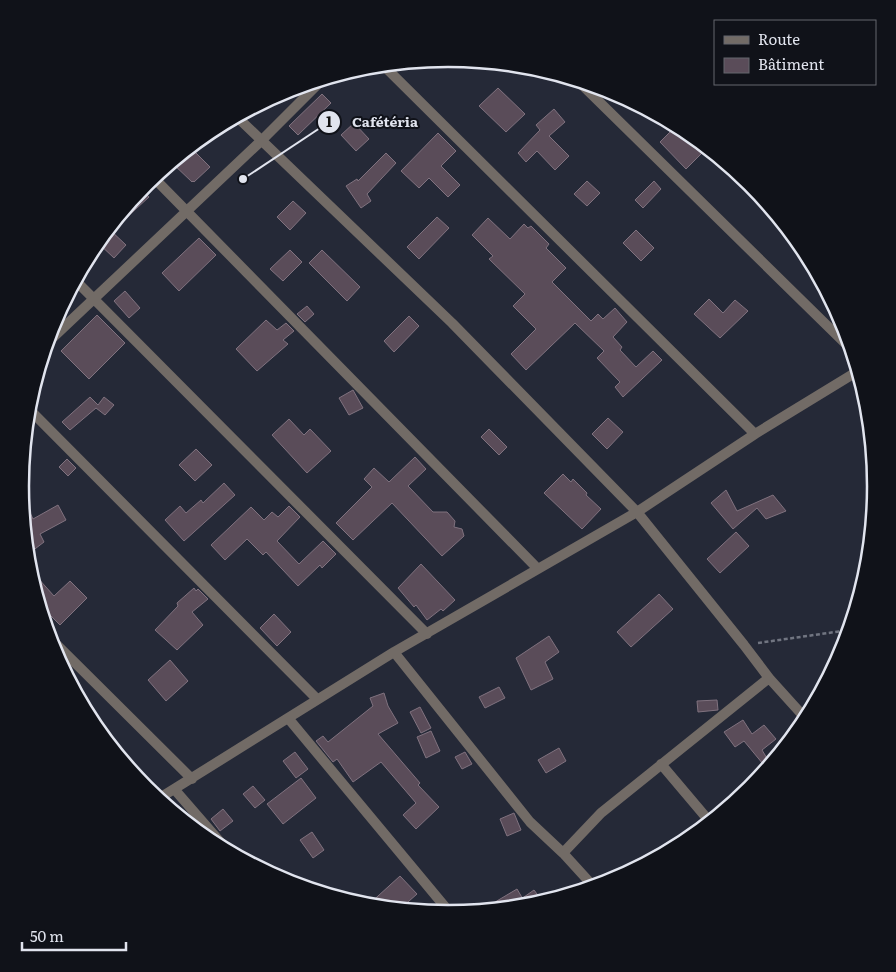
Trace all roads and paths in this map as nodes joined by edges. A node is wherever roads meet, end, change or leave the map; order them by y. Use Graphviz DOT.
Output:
graph roads {
  1 [pos="389,71"];
  2 [pos="313,89"];
  3 [pos="588,91"];
  4 [pos="241,121"];
  5 [pos="261,141"];
  6 [pos="159,183"];
  7 [pos="185,211"];
  8 [pos="80,285"];
  9 [pos="94,299"];
  10 [pos="58,332"];
  11 [pos="840,338"];
  12 [pos="853,376"];
  13 [pos="35,415"];
  14 [pos="755,434"];
  15 [pos="637,512"];
  16 [pos="538,569"];
  17 [pos="841,631"];
  18 [pos="427,634"];
  19 [pos="744,644"];
  20 [pos="63,651"];
  21 [pos="394,652"];
  22 [pos="768,678"];
  23 [pos="317,700"];
  24 [pos="801,713"];
  25 [pos="288,718"];
  26 [pos="661,764"];
  27 [pos="192,779"];
  28 [pos="175,790"];
  29 [pos="166,795"];
  30 [pos="706,817"];
  31 [pos="213,833"];
  32 [pos="563,853"];
  33 [pos="588,881"];
  34 [pos="443,905"];
  1 -- 14 [label="street"];
  2 -- 5 [label="street"];
  3 -- 11 [label="street"];
  4 -- 5 [label="street"];
  5 -- 7 [label="street"];
  5 -- 15 [label="street"];
  6 -- 7 [label="street"];
  7 -- 9 [label="street"];
  7 -- 16 [label="street"];
  8 -- 9 [label="street"];
  9 -- 10 [label="street"];
  9 -- 18 [label="street"];
  12 -- 14 [label="street"];
  13 -- 23 [label="street"];
  14 -- 15 [label="street"];
  15 -- 16 [label="street"];
  15 -- 19 [label="street"];
  16 -- 18 [label="street"];
  17 -- 19 [label="path"];
  18 -- 21 [label="street"];
  19 -- 22 [label="street"];
  20 -- 27 [label="street"];
  21 -- 23 [label="street"];
  21 -- 32 [label="street"];
  22 -- 24 [label="street"];
  22 -- 26 [label="street"];
  23 -- 25 [label="street"];
  25 -- 27 [label="street"];
  25 -- 34 [label="street"];
  26 -- 30 [label="street"];
  26 -- 32 [label="street"];
  27 -- 28 [label="street"];
  28 -- 29 [label="street"];
  28 -- 31 [label="street"];
  32 -- 33 [label="street"];
}
